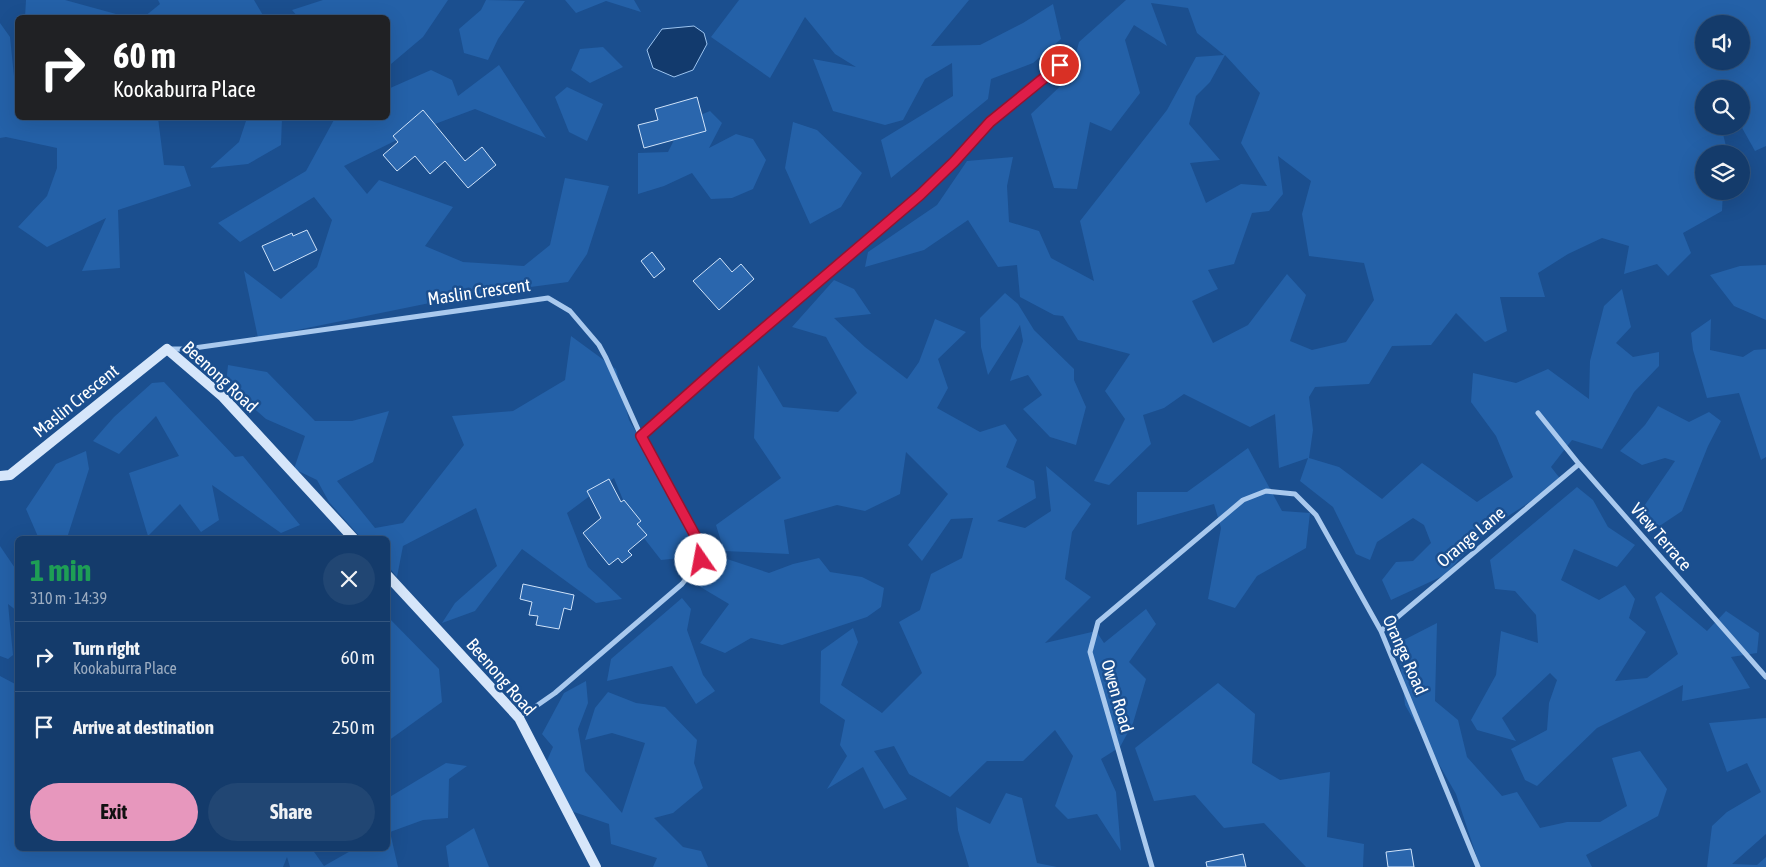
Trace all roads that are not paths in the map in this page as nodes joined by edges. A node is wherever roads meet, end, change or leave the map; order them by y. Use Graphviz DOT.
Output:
graph roads {
  1 [pos="1073,53"];
  2 [pos="167,349"];
  3 [pos="1538,413"];
  4 [pos="641,436"];
  5 [pos="1579,464"];
  6 [pos="0,476"];
  7 [pos="1266,491"];
  8 [pos="351,536"];
  9 [pos="390,578"];
  10 [pos="1381,632"];
  11 [pos="1766,677"];
  12 [pos="519,718"];
  13 [pos="596,867"];
  14 [pos="1152,867"];
  15 [pos="1478,867"];
  1 -- 4 [label="street"];
  2 -- 4 [label="street, Maslin Crescent"];
  2 -- 6 [label="street, Maslin Crescent"];
  2 -- 8 [label="street, Beenong Road"];
  3 -- 5 [label="street, View Terrace"];
  4 -- 12 [label="street, Maslin Crescent"];
  5 -- 10 [label="street, Orange Lane"];
  5 -- 11 [label="street, View Terrace"];
  7 -- 10 [label="street, Orange Road"];
  7 -- 14 [label="street, Owen Road"];
  9 -- 12 [label="street, Beenong Road"];
  10 -- 15 [label="street, Orange Road"];
  12 -- 13 [label="street, Beenong Road"];
}
